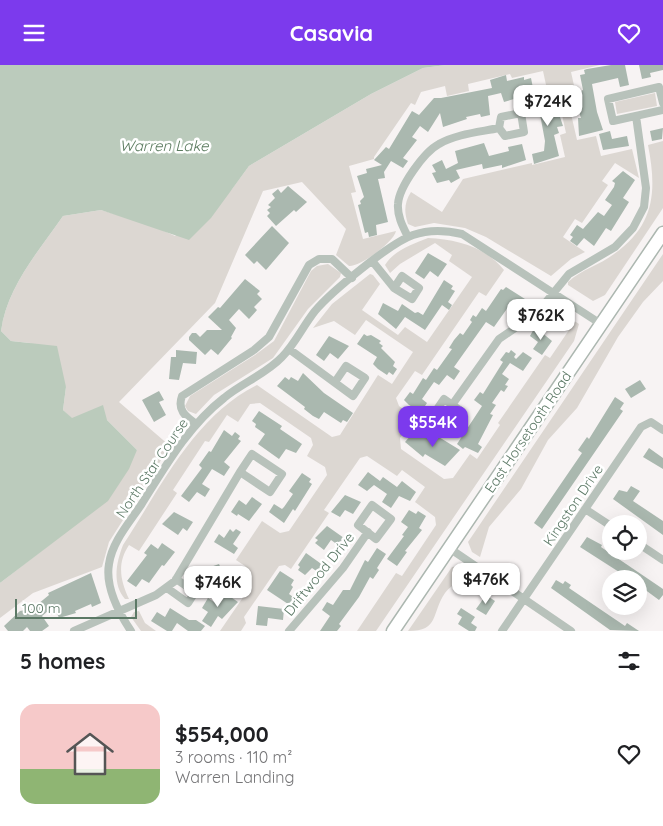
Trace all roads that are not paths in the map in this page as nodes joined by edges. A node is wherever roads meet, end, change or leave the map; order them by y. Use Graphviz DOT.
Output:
graph roads {
  1 [pos="663,103"];
  2 [pos="663,109"];
  3 [pos="636,116"];
  4 [pos="499,128"];
  5 [pos="663,233"];
  6 [pos="408,237"];
  7 [pos="372,262"];
  8 [pos="352,278"];
  9 [pos="394,288"];
  10 [pos="552,292"];
  11 [pos="601,324"];
  12 [pos="289,349"];
  13 [pos="335,382"];
  14 [pos="452,405"];
  15 [pos="196,424"];
  16 [pos="663,430"];
  17 [pos="240,472"];
  18 [pos="585,509"];
  19 [pos="602,520"];
  20 [pos="368,532"];
  21 [pos="449,548"];
  22 [pos="647,549"];
  23 [pos="663,560"];
  24 [pos="176,579"];
  25 [pos="167,588"];
  26 [pos="524,599"];
  27 [pos="120,611"];
  28 [pos="74,631"];
  29 [pos="131,631"];
  30 [pos="289,631"];
  31 [pos="393,631"];
  32 [pos="502,631"];
  33 [pos="571,631"];
  1 -- 3 [label="street"];
  2 -- 3 [label="street"];
  3 -- 10 [label="street"];
  4 -- 6 [label="street"];
  5 -- 11 [label="main road, East Horsetooth Road"];
  6 -- 7 [label="street, North Star Course"];
  6 -- 10 [label="street, North Star Course"];
  7 -- 8 [label="street, North Star Course"];
  7 -- 9 [label="street"];
  8 -- 12 [label="street, North Star Course"];
  8 -- 15 [label="street"];
  10 -- 11 [label="street, North Star Course"];
  10 -- 14 [label="street"];
  11 -- 21 [label="main road, East Horsetooth Road"];
  12 -- 13 [label="street"];
  12 -- 15 [label="street, North Star Course"];
  15 -- 27 [label="street, North Star Course"];
  16 -- 18 [label="street, Kingston Drive"];
  17 -- 17 [label="street"];
  17 -- 24 [label="street"];
  18 -- 19 [label="street"];
  18 -- 26 [label="street, Kingston Drive"];
  20 -- 20 [label="street"];
  20 -- 30 [label="street, Driftwood Drive"];
  21 -- 26 [label="street"];
  21 -- 31 [label="main road, East Horsetooth Road"];
  22 -- 23 [label="street"];
  24 -- 25 [label="street"];
  24 -- 25 [label="street"];
  25 -- 27 [label="street"];
  26 -- 32 [label="street, Kingston Drive"];
  26 -- 33 [label="street"];
  27 -- 28 [label="street"];
  27 -- 29 [label="street, North Star Course"];
}
